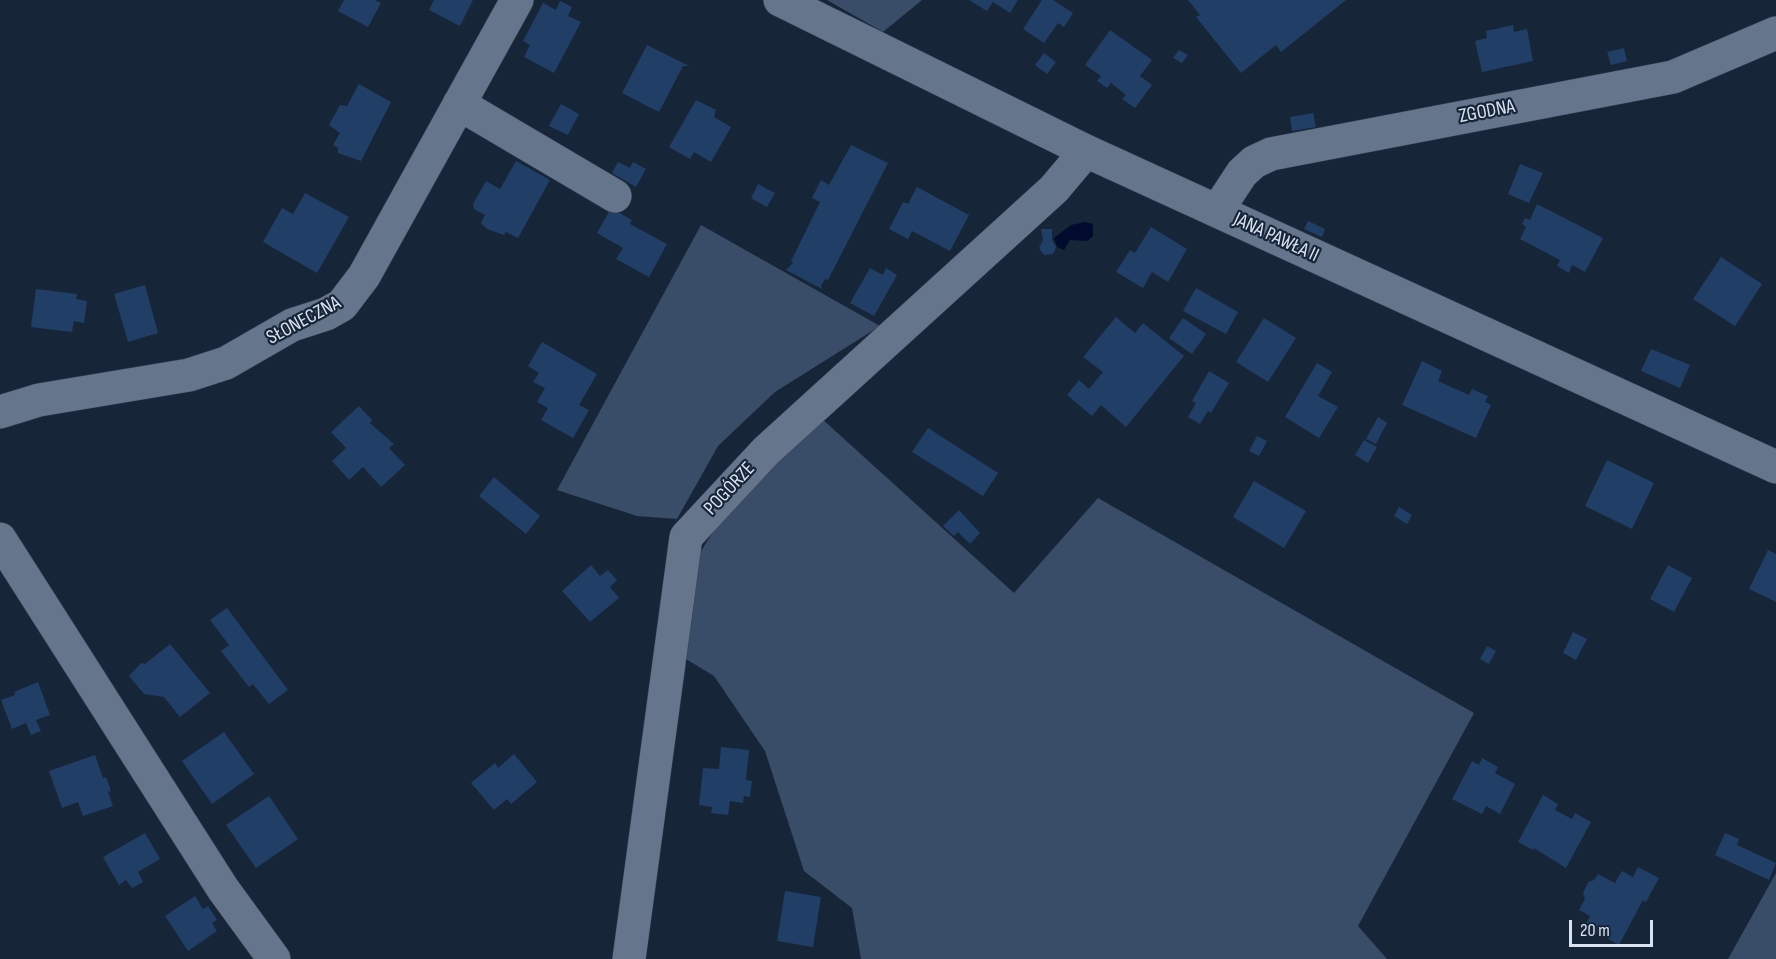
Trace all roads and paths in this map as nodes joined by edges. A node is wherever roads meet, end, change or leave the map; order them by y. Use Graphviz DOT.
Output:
graph roads {
  1 [pos="517,0"];
  2 [pos="780,0"];
  3 [pos="1776,33"];
  4 [pos="459,104"];
  5 [pos="1086,151"];
  6 [pos="615,196"];
  7 [pos="1217,211"];
  8 [pos="0,412"];
  9 [pos="1776,467"];
  10 [pos="0,539"];
  11 [pos="274,959"];
  12 [pos="629,959"];
  1 -- 4 [label="street, SŁONECZNA"];
  2 -- 5 [label="street, JANA PAWŁA II"];
  3 -- 7 [label="street, ZGODNA"];
  4 -- 6 [label="street"];
  4 -- 8 [label="street, SŁONECZNA"];
  5 -- 7 [label="street, JANA PAWŁA II"];
  5 -- 12 [label="street, POGÓRZE"];
  7 -- 9 [label="street, JANA PAWŁA II"];
  10 -- 11 [label="street"];
}
